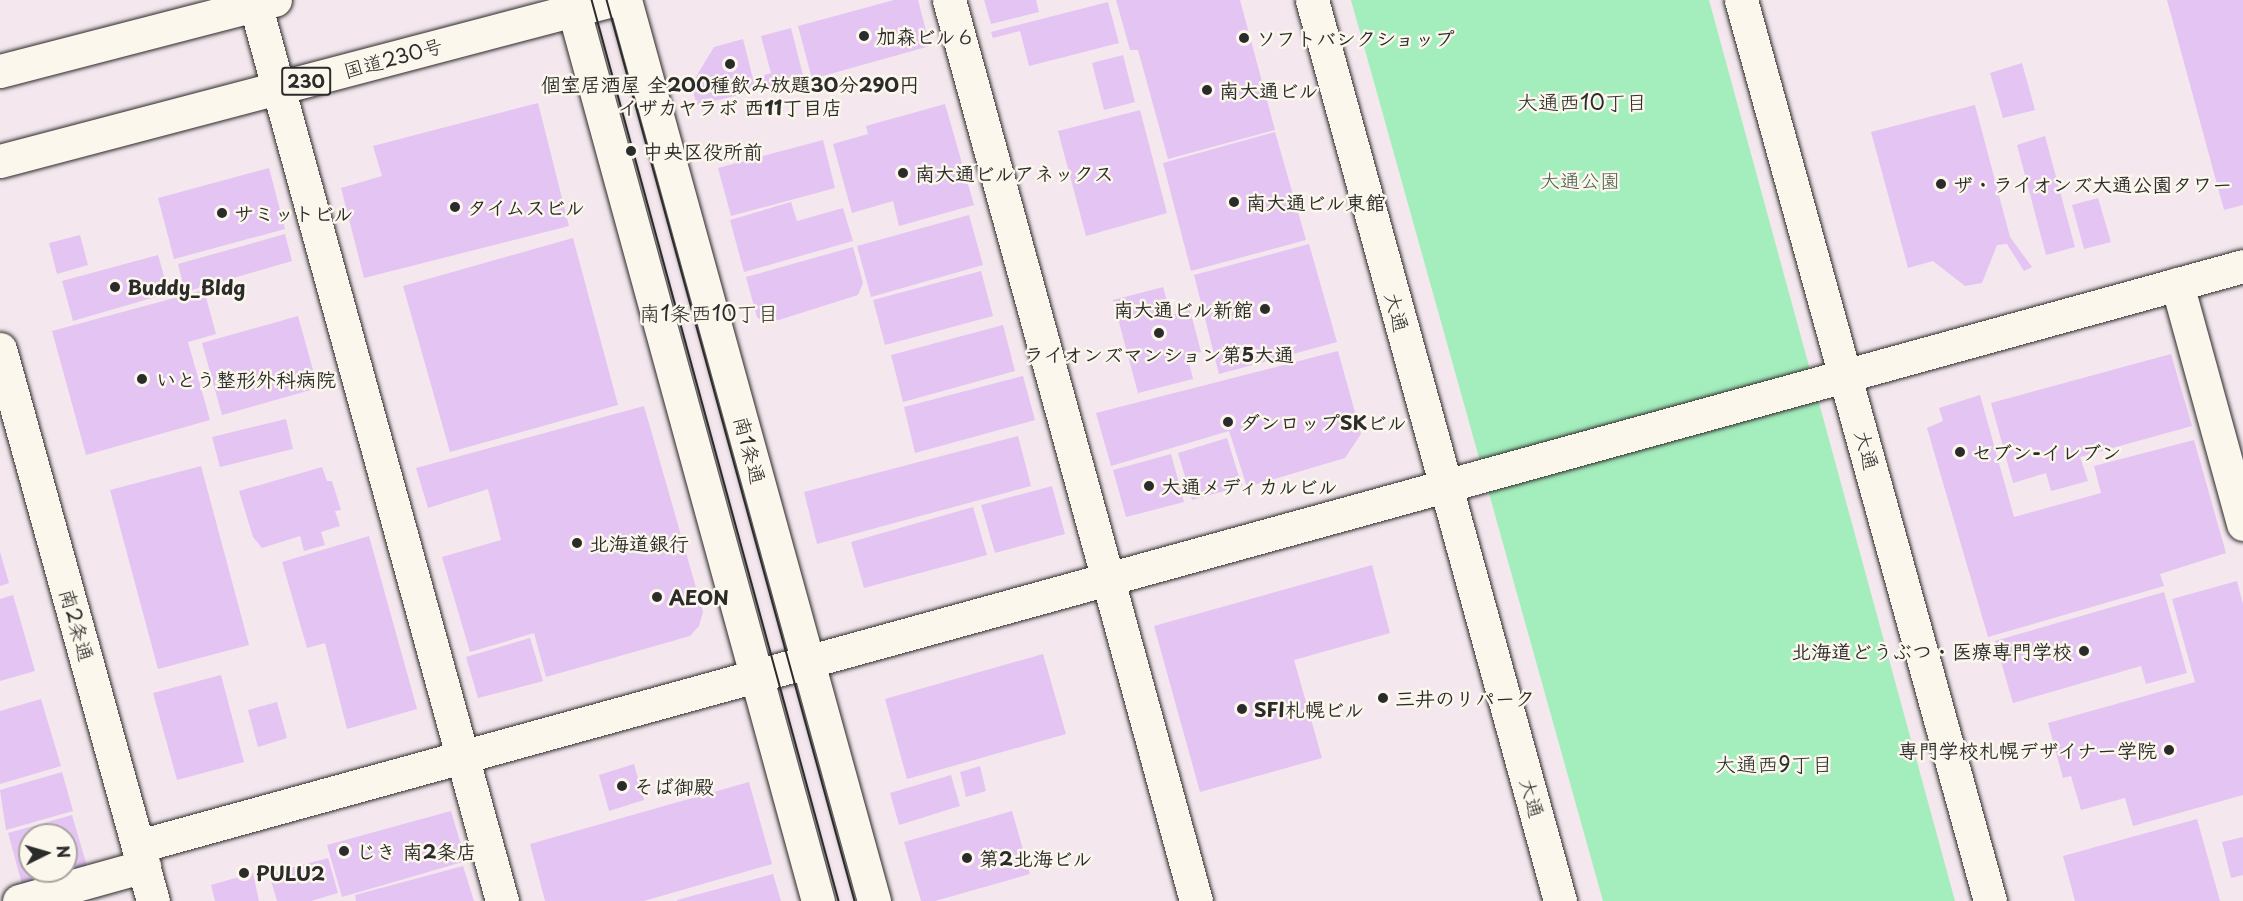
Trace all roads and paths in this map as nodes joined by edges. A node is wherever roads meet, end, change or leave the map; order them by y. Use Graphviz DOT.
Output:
graph roads {
  1 [pos="612,0"];
  2 [pos="625,0"];
  3 [pos="949,0"];
  4 [pos="1312,0"];
  5 [pos="1742,0"];
  6 [pos="261,2"];
  7 [pos="573,5"];
  8 [pos="0,71"];
  9 [pos="278,88"];
  10 [pos="0,161"];
  11 [pos="2243,266"];
  12 [pos="2177,284"];
  13 [pos="0,349"];
  14 [pos="1846,376"];
  15 [pos="1445,486"];
  16 [pos="2243,524"];
  17 [pos="1107,580"];
  18 [pos="808,663"];
  19 [pos="755,677"];
  20 [pos="463,758"];
  21 [pos="141,856"];
  22 [pos="19,901"];
  23 [pos="153,901"];
  24 [pos="502,901"];
  25 [pos="818,901"];
  26 [pos="874,901"];
  27 [pos="1196,901"];
  28 [pos="1560,901"];
  29 [pos="1990,901"];
  1 -- 7 [label="main road, 国道230号 / 230"];
  2 -- 18 [label="main road, 南1条通"];
  3 -- 17 [label="main road"];
  4 -- 15 [label="main road, 大通"];
  5 -- 14 [label="main road, 大通"];
  6 -- 8 [label="main road"];
  6 -- 9 [label="main road"];
  7 -- 9 [label="main road, 国道230号 / 230"];
  7 -- 19 [label="main road"];
  9 -- 10 [label="main road, 国道230号 / 230"];
  9 -- 20 [label="main road"];
  11 -- 12 [label="main road"];
  12 -- 14 [label="main road"];
  12 -- 16 [label="main road"];
  13 -- 21 [label="main road, 南2条通"];
  14 -- 15 [label="main road"];
  14 -- 29 [label="main road, 大通"];
  15 -- 17 [label="main road"];
  15 -- 28 [label="main road, 大通"];
  17 -- 18 [label="main road"];
  17 -- 27 [label="main road"];
  18 -- 19 [label="main road"];
  18 -- 26 [label="main road, 南1条通"];
  19 -- 20 [label="main road"];
  19 -- 25 [label="main road"];
  20 -- 21 [label="main road"];
  20 -- 24 [label="main road"];
  21 -- 22 [label="main road"];
  21 -- 23 [label="main road, 南2条通"];
}
